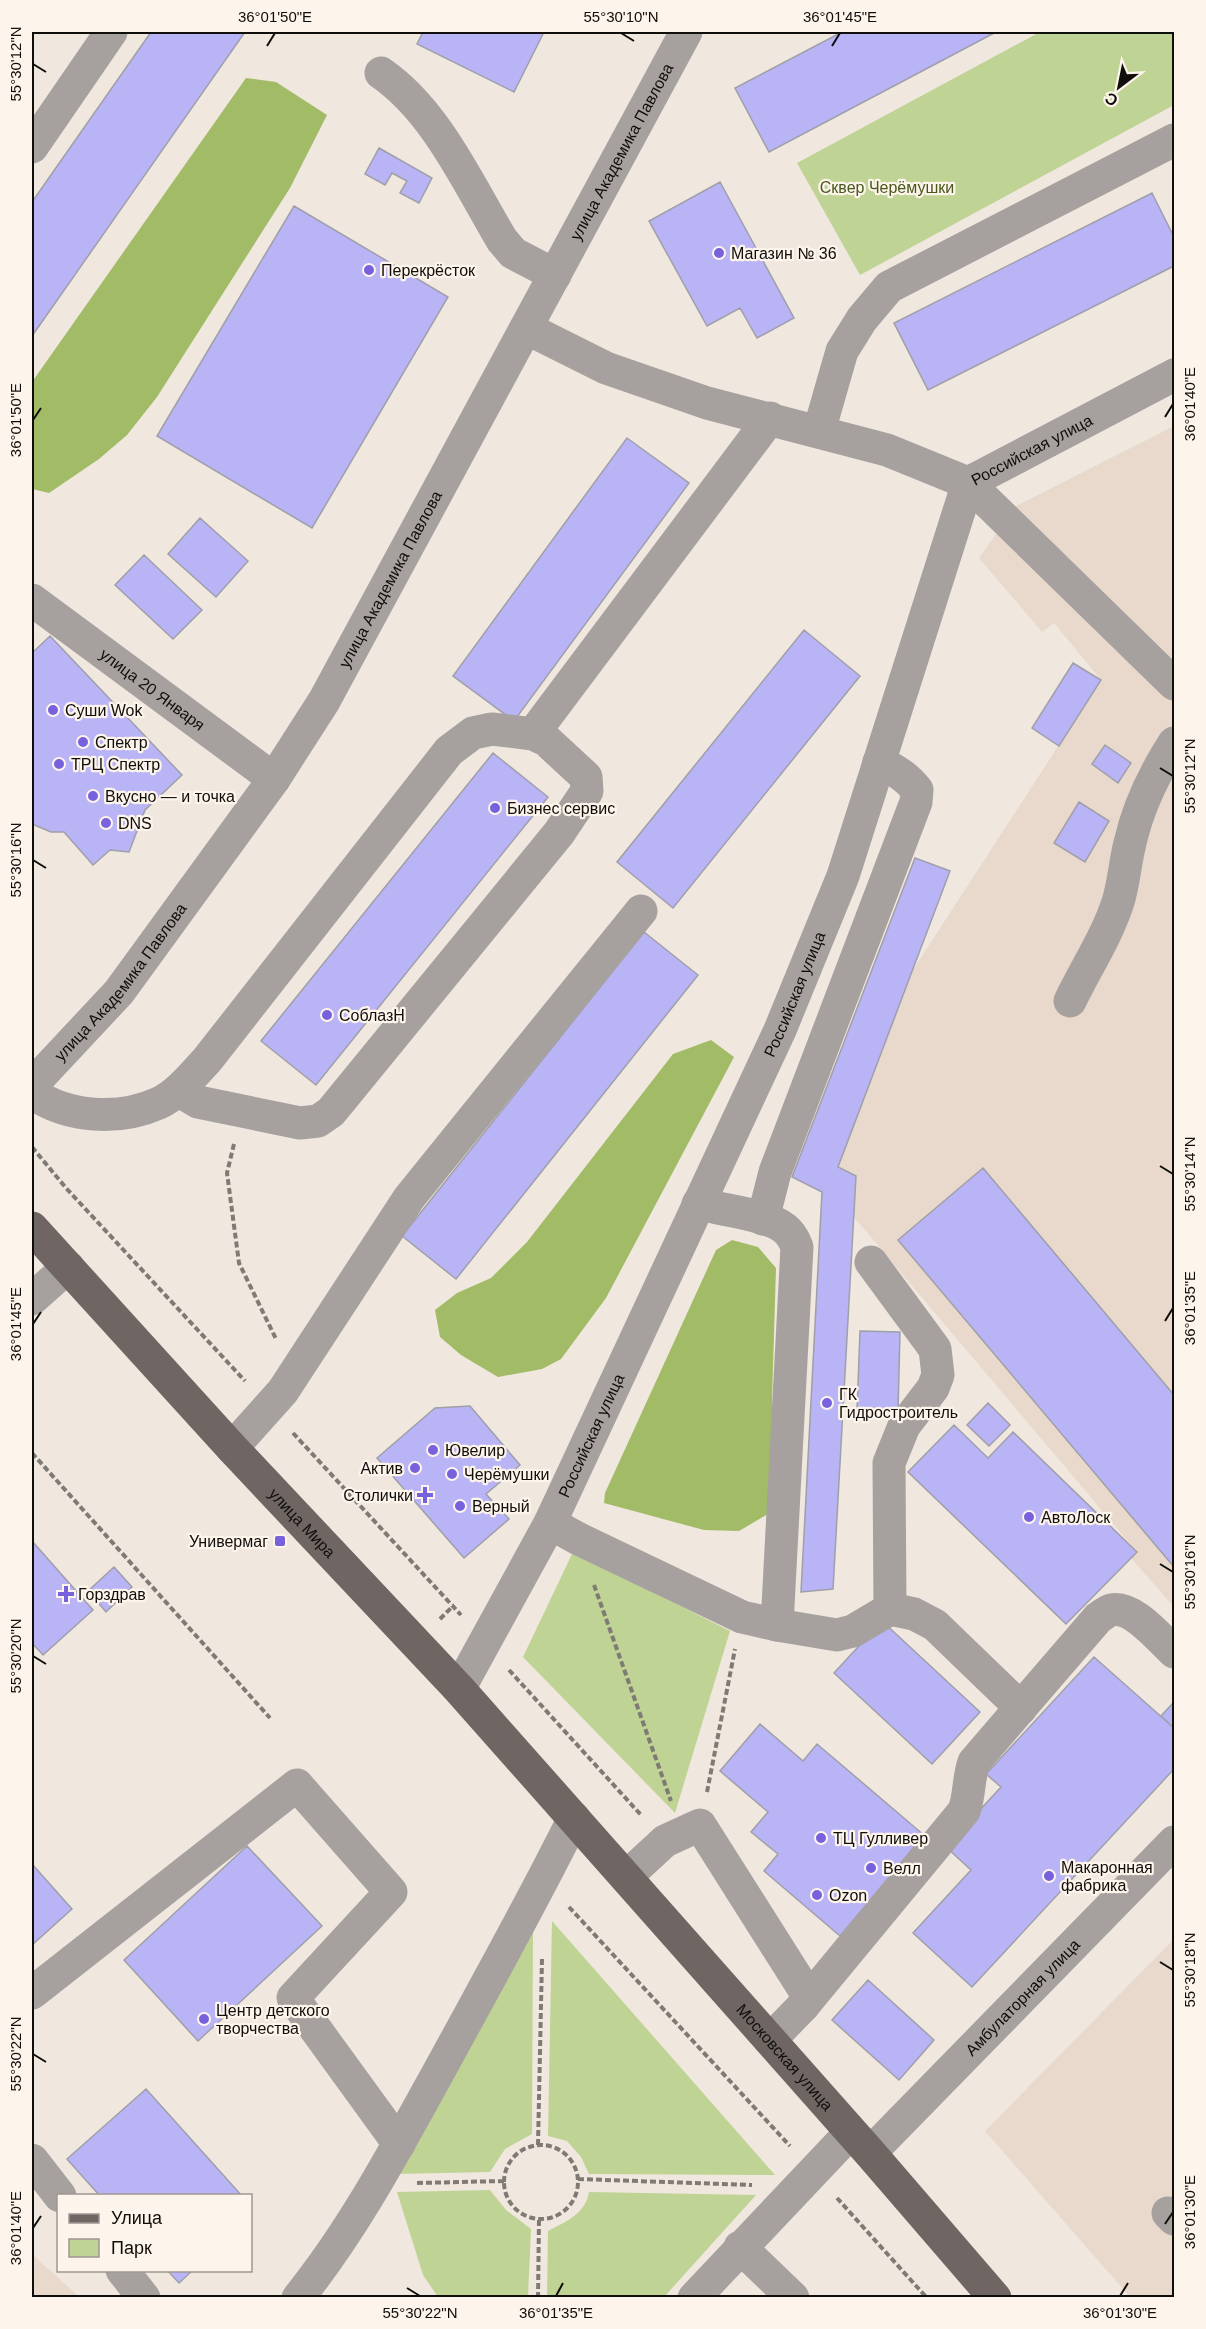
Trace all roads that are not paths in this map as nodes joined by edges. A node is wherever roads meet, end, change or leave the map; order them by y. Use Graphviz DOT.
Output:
graph roads {
  1 [pos="111,32"];
  2 [pos="686,32"];
  3 [pos="381,73"];
  4 [pos="1174,140"];
  5 [pos="32,147"];
  6 [pos="555,275"];
  7 [pos="526,328"];
  8 [pos="1174,375"];
  9 [pos="770,418"];
  10 [pos="819,431"];
  11 [pos="968,483"];
  12 [pos="32,600"];
  13 [pos="1174,684"];
  14 [pos="533,734"];
  15 [pos="1174,743"];
  16 [pos="879,762"];
  17 [pos="274,779"];
  18 [pos="641,911"];
  19 [pos="1070,1001"];
  20 [pos="32,1084"];
  21 [pos="178,1090"];
  22 [pos="32,1093"];
  23 [pos="698,1204"];
  24 [pos="763,1219"];
  25 [pos="32,1228"];
  26 [pos="871,1262"];
  27 [pos="68,1267"];
  28 [pos="32,1299"];
  29 [pos="232,1448"];
  30 [pos="563,1531"];
  31 [pos="890,1609"];
  32 [pos="777,1625"];
  33 [pos="1174,1652"];
  34 [pos="459,1689"];
  35 [pos="1021,1708"];
  36 [pos="574,1818"];
  37 [pos="1174,1842"];
  38 [pos="626,1877"];
  39 [pos="32,1993"];
  40 [pos="802,2006"];
  41 [pos="770,2040"];
  42 [pos="860,2142"];
  43 [pos="399,2144"];
  44 [pos="32,2160"];
  45 [pos="58,2194"];
  46 [pos="740,2247"];
  47 [pos="123,2272"];
  48 [pos="144,2298"];
  49 [pos="298,2298"];
  50 [pos="694,2298"];
  51 [pos="793,2298"];
  52 [pos="995,2298"];
  1 -- 5 [label="street"];
  2 -- 6 [label="street, улица Академика Павлова"];
  3 -- 6 [label="street"];
  4 -- 10 [label="street"];
  6 -- 7 [label="street, улица Академика Павлова"];
  7 -- 9 [label="street"];
  7 -- 17 [label="street, улица Академика Павлова"];
  8 -- 11 [label="street, Российская улица"];
  9 -- 10 [label="street"];
  9 -- 14 [label="street"];
  10 -- 11 [label="street"];
  11 -- 13 [label="street"];
  11 -- 16 [label="street, Российская улица"];
  12 -- 17 [label="street, улица 20 Января"];
  14 -- 21 [label="street"];
  14 -- 21 [label="street"];
  15 -- 19 [label="street"];
  16 -- 23 [label="street, Российская улица"];
  16 -- 24 [label="street"];
  17 -- 20 [label="street, улица Академика Павлова"];
  18 -- 29 [label="street"];
  21 -- 22 [label="street"];
  23 -- 24 [label="street"];
  23 -- 30 [label="street, Российская улица"];
  24 -- 32 [label="street"];
  25 -- 27 [label="main road, улица Мира"];
  26 -- 31 [label="street"];
  27 -- 28 [label="street"];
  27 -- 29 [label="main road, улица Мира"];
  29 -- 34 [label="main road, улица Мира"];
  30 -- 32 [label="street"];
  30 -- 34 [label="street, Российская улица"];
  31 -- 32 [label="street"];
  31 -- 35 [label="street"];
  33 -- 35 [label="street"];
  34 -- 36 [label="main road, улица Мира"];
  35 -- 40 [label="street"];
  36 -- 38 [label="main road, Московская улица"];
  36 -- 43 [label="street"];
  37 -- 42 [label="street, Амбулаторная улица"];
  38 -- 40 [label="street"];
  38 -- 41 [label="main road, Московская улица"];
  39 -- 43 [label="street"];
  40 -- 41 [label="street"];
  41 -- 42 [label="main road, Московская улица"];
  42 -- 46 [label="street, Амбулаторная улица"];
  42 -- 52 [label="main road, Московская улица"];
  43 -- 49 [label="street"];
  44 -- 45 [label="street"];
  46 -- 50 [label="street, Амбулаторная улица"];
  46 -- 51 [label="street"];
  47 -- 48 [label="street"];
}
